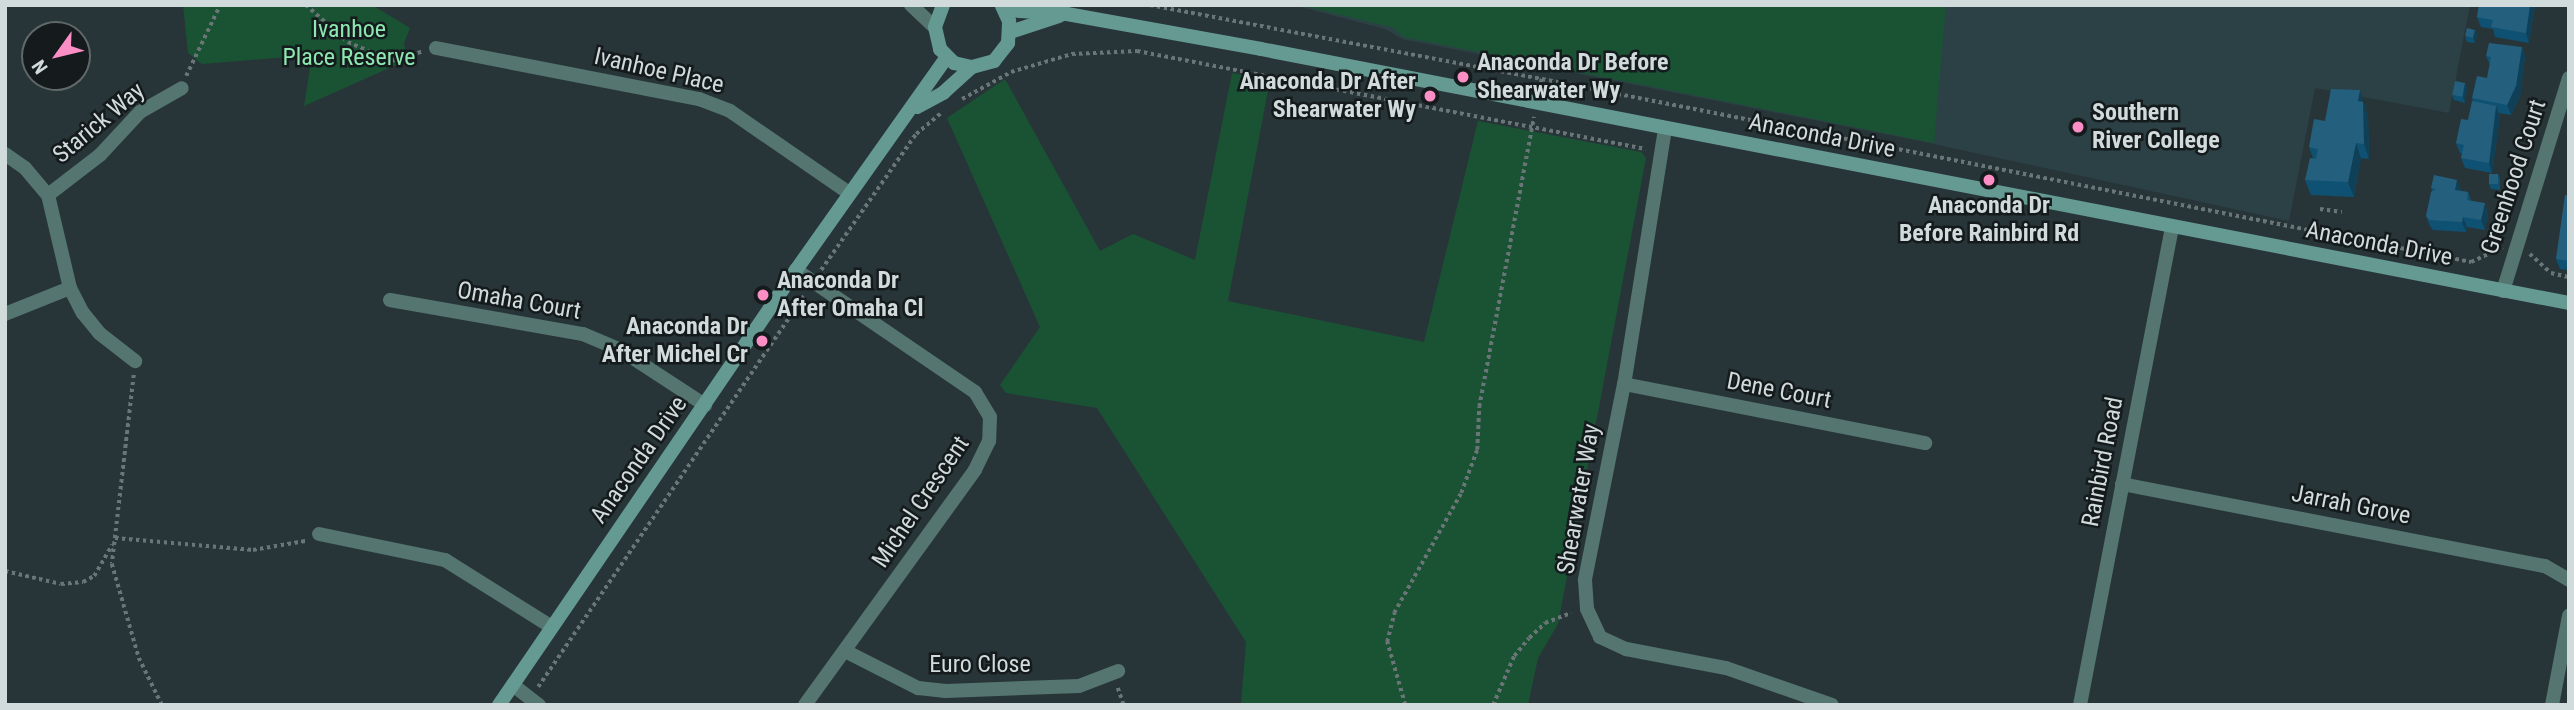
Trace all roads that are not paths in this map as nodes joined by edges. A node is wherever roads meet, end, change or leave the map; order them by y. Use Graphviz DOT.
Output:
graph roads {
  1 [pos="911,5"];
  2 [pos="943,5"];
  3 [pos="1003,8"];
  4 [pos="1067,14"];
  5 [pos="935,27"];
  6 [pos="1010,32"];
  7 [pos="436,48"];
  8 [pos="947,57"];
  9 [pos="972,67"];
  10 [pos="2569,78"];
  11 [pos="182,88"];
  12 [pos="916,107"];
  13 [pos="1665,129"];
  14 [pos="5,154"];
  15 [pos="849,193"];
  16 [pos="48,195"];
  17 [pos="2172,227"];
  18 [pos="796,270"];
  19 [pos="70,288"];
  20 [pos="2503,290"];
  21 [pos="390,300"];
  22 [pos="2569,303"];
  23 [pos="5,314"];
  24 [pos="135,361"];
  25 [pos="1624,384"];
  26 [pos="705,405"];
  27 [pos="1925,443"];
  28 [pos="2122,484"];
  29 [pos="319,534"];
  30 [pos="2569,580"];
  31 [pos="2569,616"];
  32 [pos="552,627"];
  33 [pos="847,652"];
  34 [pos="1118,671"];
  35 [pos="513,685"];
  36 [pos="535,702"];
  37 [pos="499,705"];
  38 [pos="805,705"];
  39 [pos="1832,705"];
  40 [pos="2080,705"];
  41 [pos="2552,705"];
  1 -- 5 [label="street"];
  2 -- 5 [label="main road"];
  3 -- 4 [label="main road, Anaconda Drive"];
  3 -- 6 [label="main road, Anaconda Drive"];
  4 -- 6 [label="main road, Anaconda Drive"];
  4 -- 13 [label="main road, Anaconda Drive"];
  5 -- 8 [label="main road"];
  6 -- 9 [label="main road, Anaconda Drive"];
  7 -- 15 [label="street, Ivanhoe Place"];
  8 -- 9 [label="main road"];
  8 -- 12 [label="main road, Anaconda Drive"];
  9 -- 12 [label="main road, Anaconda Drive"];
  10 -- 20 [label="street, Greenhood Court"];
  11 -- 16 [label="street, Starick Way"];
  12 -- 15 [label="main road, Anaconda Drive"];
  13 -- 17 [label="main road, Anaconda Drive"];
  13 -- 25 [label="street, Shearwater Way"];
  14 -- 16 [label="street, Starick Way"];
  15 -- 18 [label="main road, Anaconda Drive"];
  16 -- 19 [label="street, Starick Way"];
  17 -- 20 [label="main road, Anaconda Drive"];
  17 -- 28 [label="street, Rainbird Road"];
  18 -- 26 [label="main road, Anaconda Drive"];
  18 -- 33 [label="street, Michel Crescent"];
  19 -- 23 [label="street"];
  19 -- 24 [label="street, Starick Way"];
  20 -- 22 [label="main road, Anaconda Drive"];
  21 -- 26 [label="street, Omaha Court"];
  25 -- 27 [label="street, Dene Court"];
  25 -- 39 [label="street, Shearwater Way"];
  26 -- 32 [label="main road, Anaconda Drive"];
  28 -- 30 [label="street, Jarrah Grove"];
  28 -- 40 [label="street, Rainbird Road"];
  29 -- 32 [label="street"];
  31 -- 41 [label="street"];
  32 -- 35 [label="main road, Anaconda Drive"];
  33 -- 34 [label="street, Euro Close"];
  33 -- 38 [label="street, Michel Crescent"];
  35 -- 36 [label="street"];
  35 -- 37 [label="main road, Anaconda Drive"];
}
